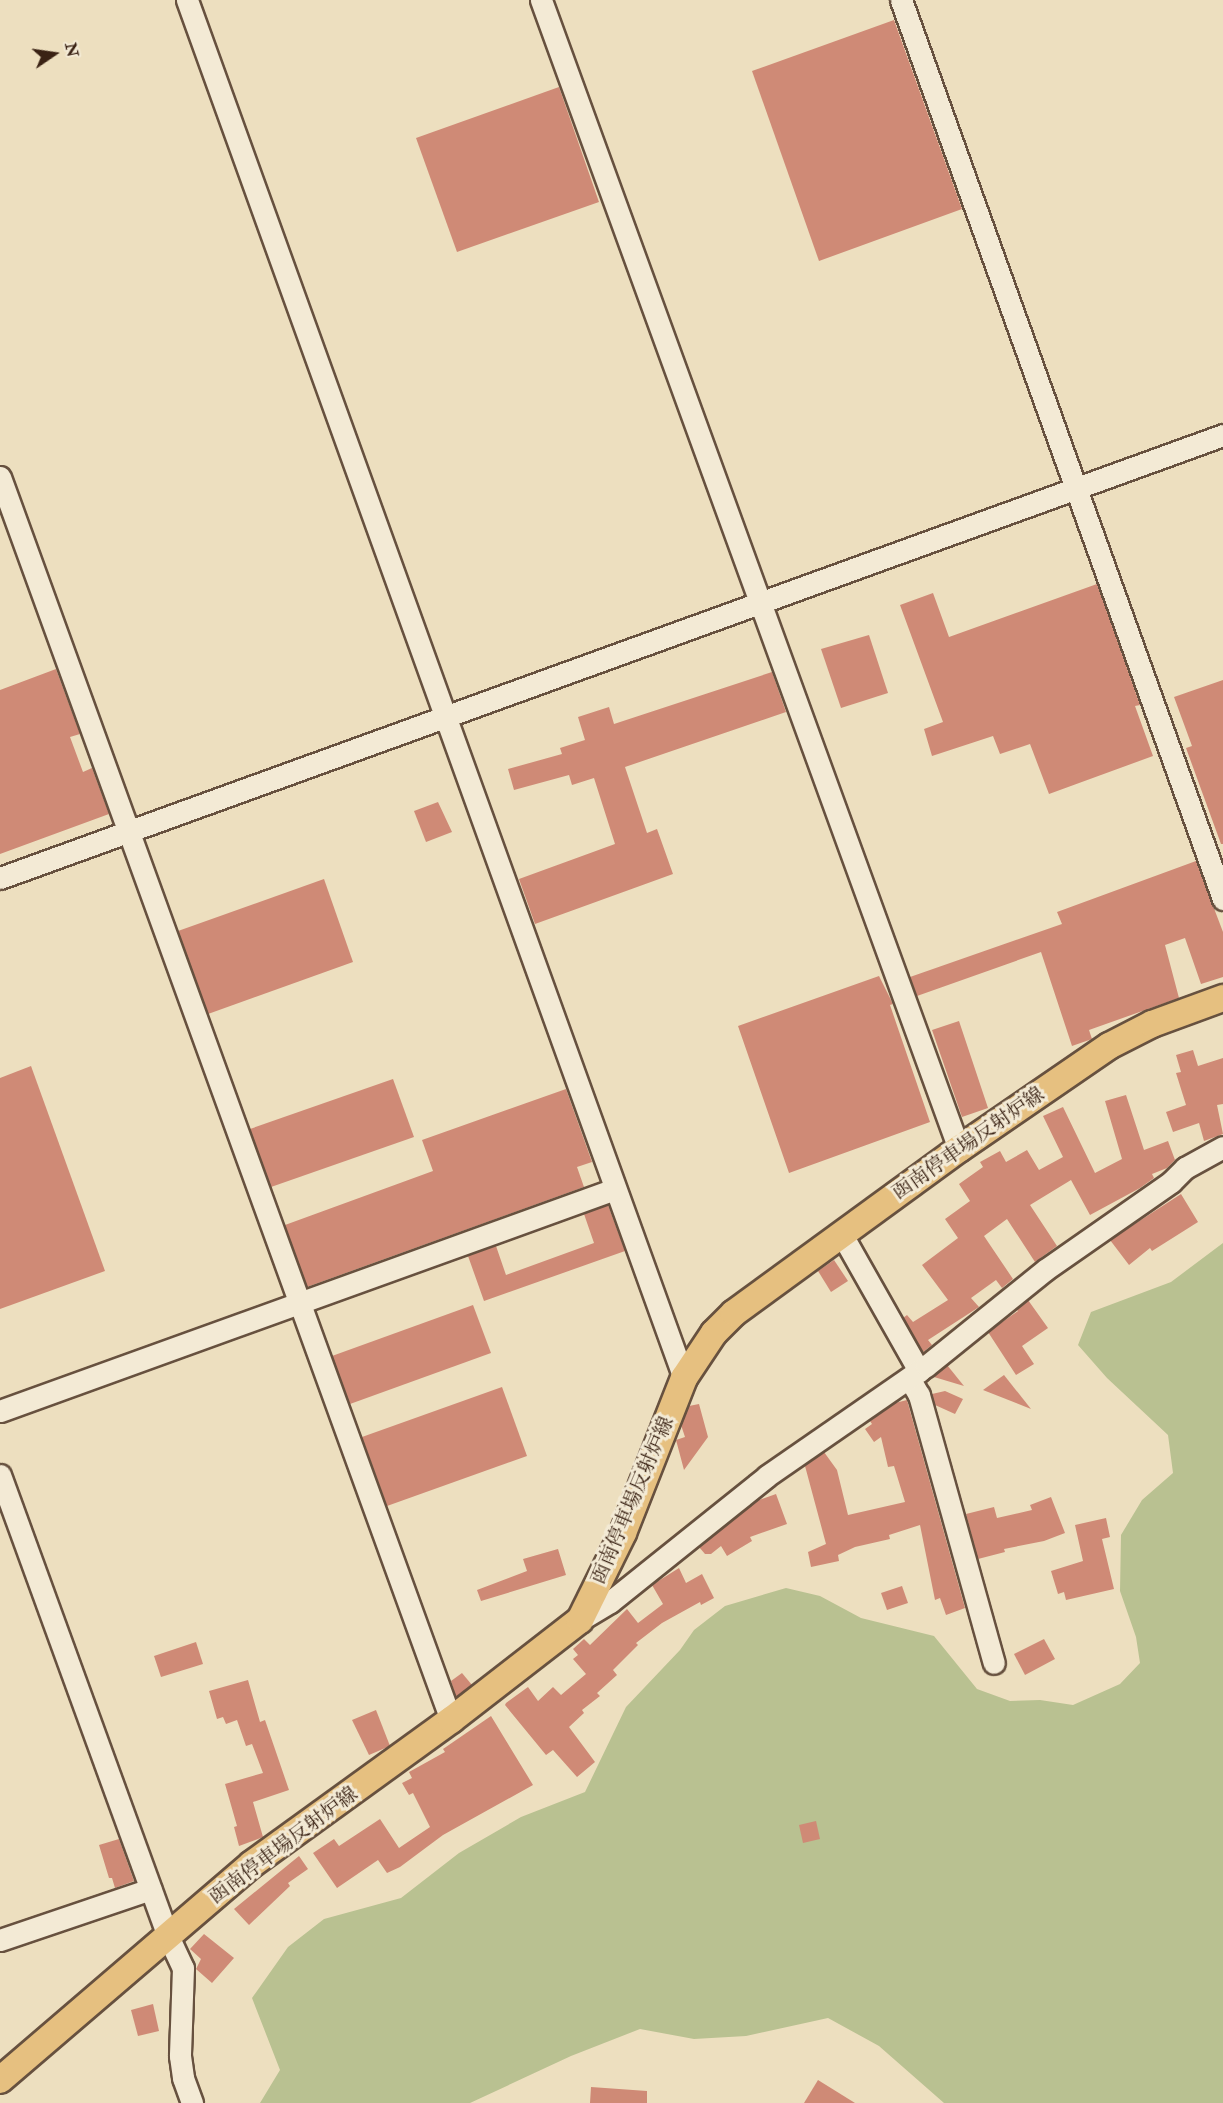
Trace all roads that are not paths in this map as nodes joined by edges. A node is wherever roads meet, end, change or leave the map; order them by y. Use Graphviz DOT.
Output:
graph roads {
  1 [pos="187,0"];
  2 [pos="541,0"];
  3 [pos="901,0"];
  4 [pos="1223,435"];
  5 [pos="0,477"];
  6 [pos="1077,487"];
  7 [pos="759,603"];
  8 [pos="446,717"];
  9 [pos="128,831"];
  10 [pos="0,878"];
  11 [pos="1223,899"];
  12 [pos="1223,998"];
  13 [pos="1223,1147"];
  14 [pos="959,1149"];
  15 [pos="615,1189"];
  16 [pos="841,1233"];
  17 [pos="299,1302"];
  18 [pos="914,1375"];
  19 [pos="684,1378"];
  20 [pos="0,1411"];
  21 [pos="0,1475"];
  22 [pos="580,1620"];
  23 [pos="994,1663"];
  24 [pos="452,1720"];
  25 [pos="152,1889"];
  26 [pos="177,1928"];
  27 [pos="0,1940"];
  28 [pos="0,2080"];
  29 [pos="192,2103"];
  1 -- 8 [label="street"];
  2 -- 7 [label="street"];
  3 -- 6 [label="street"];
  4 -- 6 [label="street"];
  5 -- 9 [label="street"];
  6 -- 7 [label="street"];
  6 -- 11 [label="street"];
  7 -- 8 [label="street"];
  7 -- 14 [label="street"];
  8 -- 9 [label="street"];
  8 -- 15 [label="street"];
  9 -- 10 [label="street"];
  9 -- 17 [label="street"];
  12 -- 14 [label="main road, 函南停車場反射炉線"];
  13 -- 18 [label="street"];
  14 -- 16 [label="main road, 函南停車場反射炉線"];
  15 -- 17 [label="street"];
  15 -- 19 [label="street"];
  16 -- 18 [label="street"];
  16 -- 19 [label="main road, 函南停車場反射炉線"];
  17 -- 20 [label="street"];
  17 -- 24 [label="street"];
  18 -- 22 [label="street"];
  18 -- 23 [label="street"];
  19 -- 22 [label="main road, 函南停車場反射炉線"];
  21 -- 25 [label="street"];
  22 -- 24 [label="main road, 函南停車場反射炉線"];
  24 -- 26 [label="main road, 函南停車場反射炉線"];
  25 -- 26 [label="street"];
  25 -- 27 [label="street"];
  26 -- 28 [label="main road, 函南停車場反射炉線"];
  26 -- 29 [label="street"];
}
